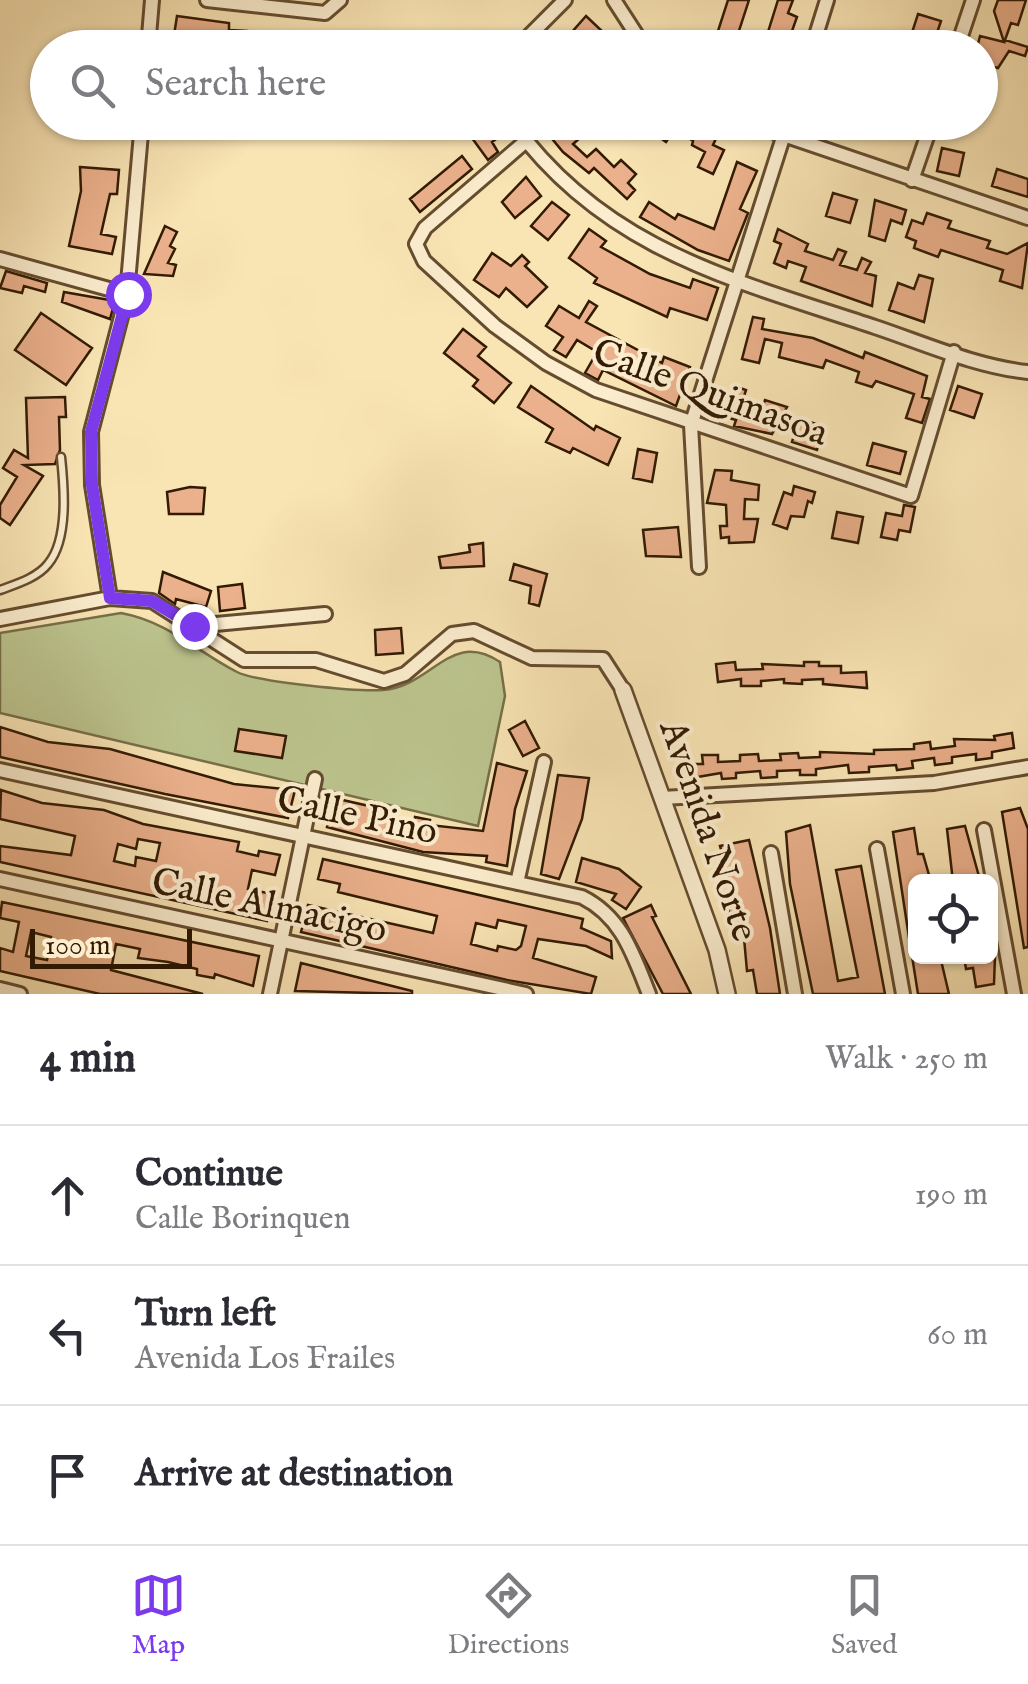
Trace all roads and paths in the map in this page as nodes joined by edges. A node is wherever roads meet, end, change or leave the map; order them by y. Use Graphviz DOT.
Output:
graph roads {
  1 [pos="152,0"];
  2 [pos="206,0"];
  3 [pos="340,0"];
  4 [pos="565,0"];
  5 [pos="614,0"];
  6 [pos="828,0"];
  7 [pos="973,0"];
  8 [pos="150,30"];
  9 [pos="535,30"];
  10 [pos="633,30"];
  11 [pos="818,30"];
  12 [pos="963,30"];
  13 [pos="141,140"];
  14 [pos="782,140"];
  15 [pos="789,140"];
  16 [pos="926,140"];
  17 [pos="526,141"];
  18 [pos="912,180"];
  19 [pos="1028,218"];
  20 [pos="0,258"];
  21 [pos="736,281"];
  22 [pos="128,294"];
  23 [pos="954,352"];
  24 [pos="1028,372"];
  25 [pos="692,425"];
  26 [pos="61,456"];
  27 [pos="700,568"];
  28 [pos="0,590"];
  29 [pos="110,598"];
  30 [pos="325,614"];
  31 [pos="0,619"];
  32 [pos="194,626"];
  33 [pos="623,690"];
  34 [pos="544,762"];
  35 [pos="1028,767"];
  36 [pos="0,770"];
  37 [pos="315,779"];
  38 [pos="662,798"];
  39 [pos="984,830"];
  40 [pos="303,836"];
  41 [pos="878,849"];
  42 [pos="770,853"];
  43 [pos="0,879"];
  44 [pos="517,882"];
  45 [pos="280,940"];
  46 [pos="0,990"];
  47 [pos="1028,992"];
  48 [pos="647,993"];
  49 [pos="20,994"];
  50 [pos="270,994"];
  51 [pos="526,994"];
  52 [pos="727,994"];
  53 [pos="795,994"];
  54 [pos="903,994"];
  55 [pos="1016,994"];
  1 -- 8 [label="street"];
  2 -- 3 [label="street"];
  4 -- 9 [label="street"];
  5 -- 10 [label="street"];
  6 -- 11 [label="street"];
  7 -- 12 [label="street"];
  13 -- 22 [label="street"];
  14 -- 21 [label="street"];
  15 -- 18 [label="street"];
  16 -- 18 [label="street"];
  17 -- 21 [label="street"];
  17 -- 25 [label="street, Calle Quimasoa"];
  18 -- 19 [label="street"];
  20 -- 22 [label="street"];
  21 -- 23 [label="street"];
  21 -- 25 [label="street"];
  22 -- 29 [label="street"];
  23 -- 24 [label="street"];
  23 -- 25 [label="street, Calle Quimasoa"];
  25 -- 27 [label="street"];
  26 -- 28 [label="lane"];
  29 -- 31 [label="street"];
  29 -- 32 [label="street"];
  30 -- 32 [label="street"];
  32 -- 33 [label="street"];
  33 -- 38 [label="street, Avenida Norte"];
  34 -- 44 [label="street"];
  35 -- 38 [label="street"];
  36 -- 40 [label="street, Calle Pino"];
  37 -- 40 [label="street"];
  38 -- 52 [label="street, Avenida Norte"];
  39 -- 55 [label="street"];
  40 -- 44 [label="street, Calle Pino"];
  40 -- 45 [label="street"];
  41 -- 54 [label="street"];
  42 -- 53 [label="street"];
  43 -- 45 [label="street, Calle Almacigo"];
  44 -- 48 [label="street, Calle Pino"];
  45 -- 50 [label="street"];
  45 -- 51 [label="street, Calle Almacigo"];
  46 -- 49 [label="street"];
  47 -- 55 [label="street"];
}
